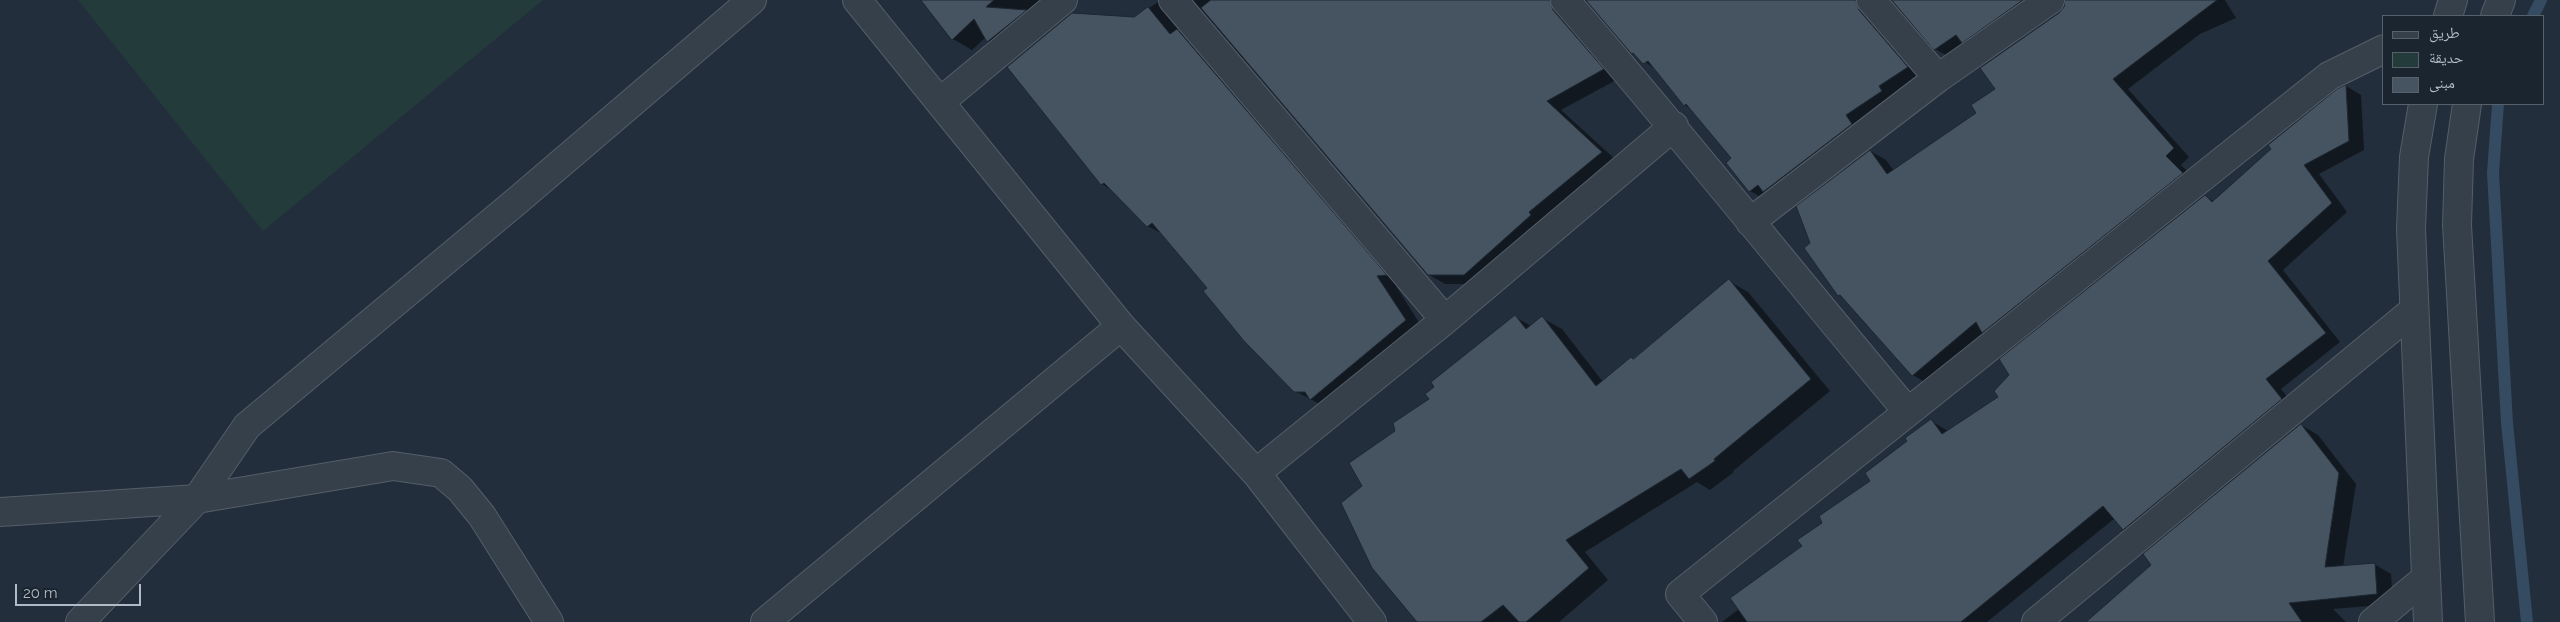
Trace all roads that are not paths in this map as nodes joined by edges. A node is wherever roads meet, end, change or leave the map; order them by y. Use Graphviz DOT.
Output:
graph roads {
  1 [pos="752,0"];
  2 [pos="857,0"];
  3 [pos="1062,0"];
  4 [pos="1173,0"];
  5 [pos="1565,0"];
  6 [pos="1871,0"];
  7 [pos="2050,0"];
  8 [pos="2453,0"];
  9 [pos="2501,0"];
  10 [pos="2448,15"];
  11 [pos="2495,15"];
  12 [pos="2382,50"];
  13 [pos="1938,78"];
  14 [pos="940,102"];
  15 [pos="2423,105"];
  16 [pos="2467,105"];
  17 [pos="1674,126"];
  18 [pos="1750,222"];
  19 [pos="2414,310"];
  20 [pos="1445,320"];
  21 [pos="1121,326"];
  22 [pos="1908,412"];
  23 [pos="1256,473"];
  24 [pos="197,499"];
  25 [pos="0,512"];
  26 [pos="2426,578"];
  27 [pos="80,622"];
  28 [pos="549,622"];
  29 [pos="765,622"];
  30 [pos="1372,622"];
  31 [pos="1703,622"];
  32 [pos="2036,622"];
  33 [pos="2373,622"];
  34 [pos="2428,622"];
  35 [pos="2480,622"];
  1 -- 24 [label="street"];
  2 -- 14 [label="street"];
  3 -- 14 [label="street"];
  4 -- 20 [label="street"];
  5 -- 17 [label="street"];
  6 -- 13 [label="street"];
  7 -- 13 [label="street"];
  8 -- 10 [label="street"];
  9 -- 11 [label="street"];
  12 -- 22 [label="street"];
  13 -- 18 [label="street"];
  14 -- 21 [label="street"];
  15 -- 19 [label="street"];
  16 -- 35 [label="street"];
  17 -- 18 [label="street"];
  17 -- 20 [label="street"];
  18 -- 22 [label="street"];
  19 -- 26 [label="street"];
  19 -- 32 [label="street"];
  20 -- 23 [label="street"];
  21 -- 23 [label="street"];
  21 -- 29 [label="street"];
  22 -- 31 [label="street"];
  23 -- 30 [label="street"];
  24 -- 25 [label="street"];
  24 -- 27 [label="street"];
  24 -- 28 [label="street"];
  26 -- 33 [label="street"];
  26 -- 34 [label="street"];
}
